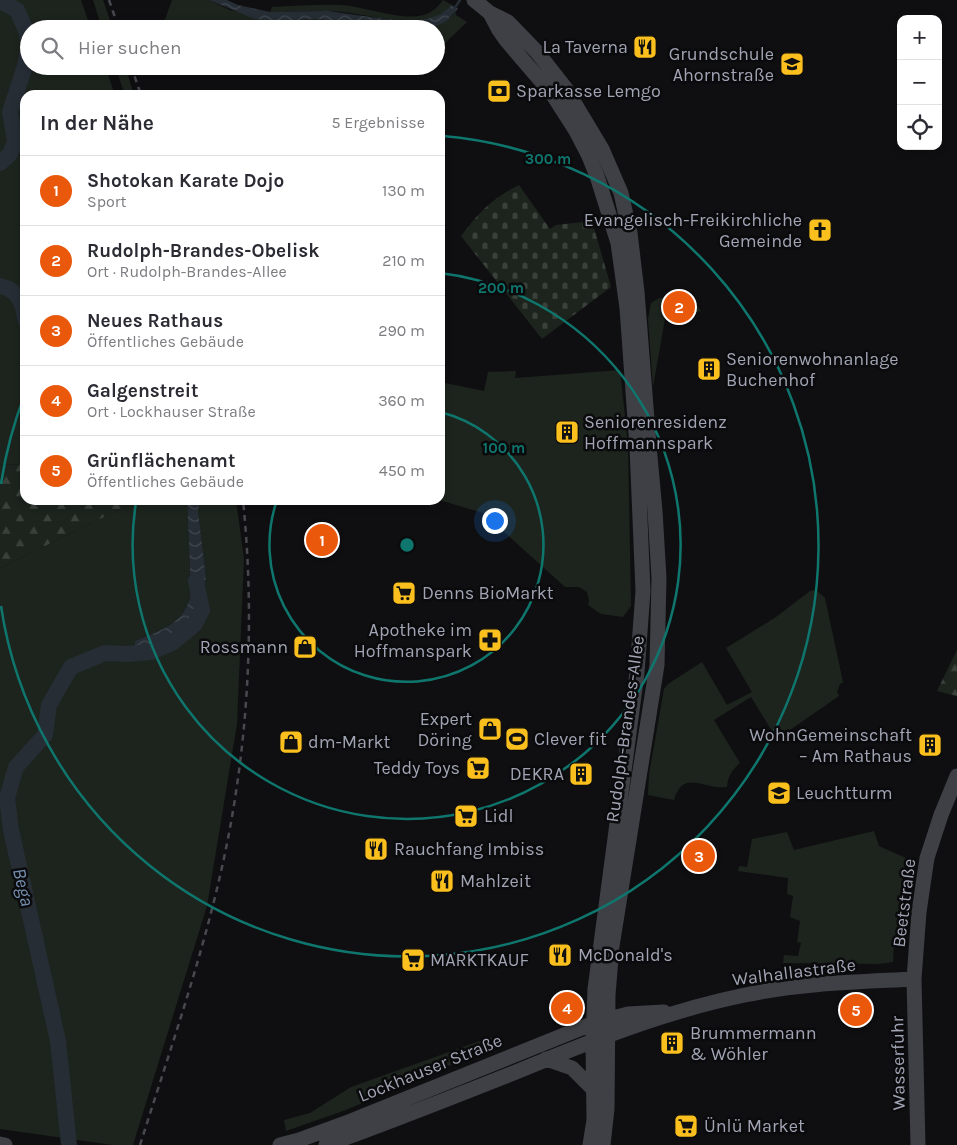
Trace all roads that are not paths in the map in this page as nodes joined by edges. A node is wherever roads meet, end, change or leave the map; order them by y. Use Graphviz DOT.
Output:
graph roads {
  1 [pos="474,0"];
  2 [pos="957,776"];
  3 [pos="914,979"];
  4 [pos="680,1012"];
  5 [pos="601,1020"];
  6 [pos="608,1035"];
  7 [pos="593,1041"];
  8 [pos="546,1060"];
  9 [pos="594,1090"];
  10 [pos="353,1128"];
  11 [pos="0,1144"];
  12 [pos="5,1145"];
  13 [pos="280,1145"];
  14 [pos="326,1145"];
  15 [pos="590,1145"];
  16 [pos="603,1145"];
  17 [pos="918,1145"];
  1 -- 5 [label="main road, Rudolph-Brandes-Allee"];
  2 -- 3 [label="main road, Beetstraße"];
  3 -- 4 [label="main road, Walhallastraße"];
  3 -- 17 [label="main road, Wasserfuhr"];
  4 -- 5 [label="main road, Walhallastraße"];
  4 -- 6 [label="main road, Walhallastraße"];
  5 -- 6 [label="main road"];
  5 -- 7 [label="main road"];
  5 -- 10 [label="main road, Lockhauser Straße"];
  6 -- 7 [label="main road, Walhallastraße"];
  6 -- 16 [label="main road"];
  7 -- 8 [label="main road, Lockhauser Straße"];
  7 -- 9 [label="main road"];
  8 -- 9 [label="main road"];
  8 -- 10 [label="main road, Lockhauser Straße"];
  9 -- 15 [label="main road"];
  10 -- 13 [label="main road, Lockhauser Straße"];
  10 -- 14 [label="main road, Lockhauser Straße"];
  11 -- 12 [label="main road"];
}
